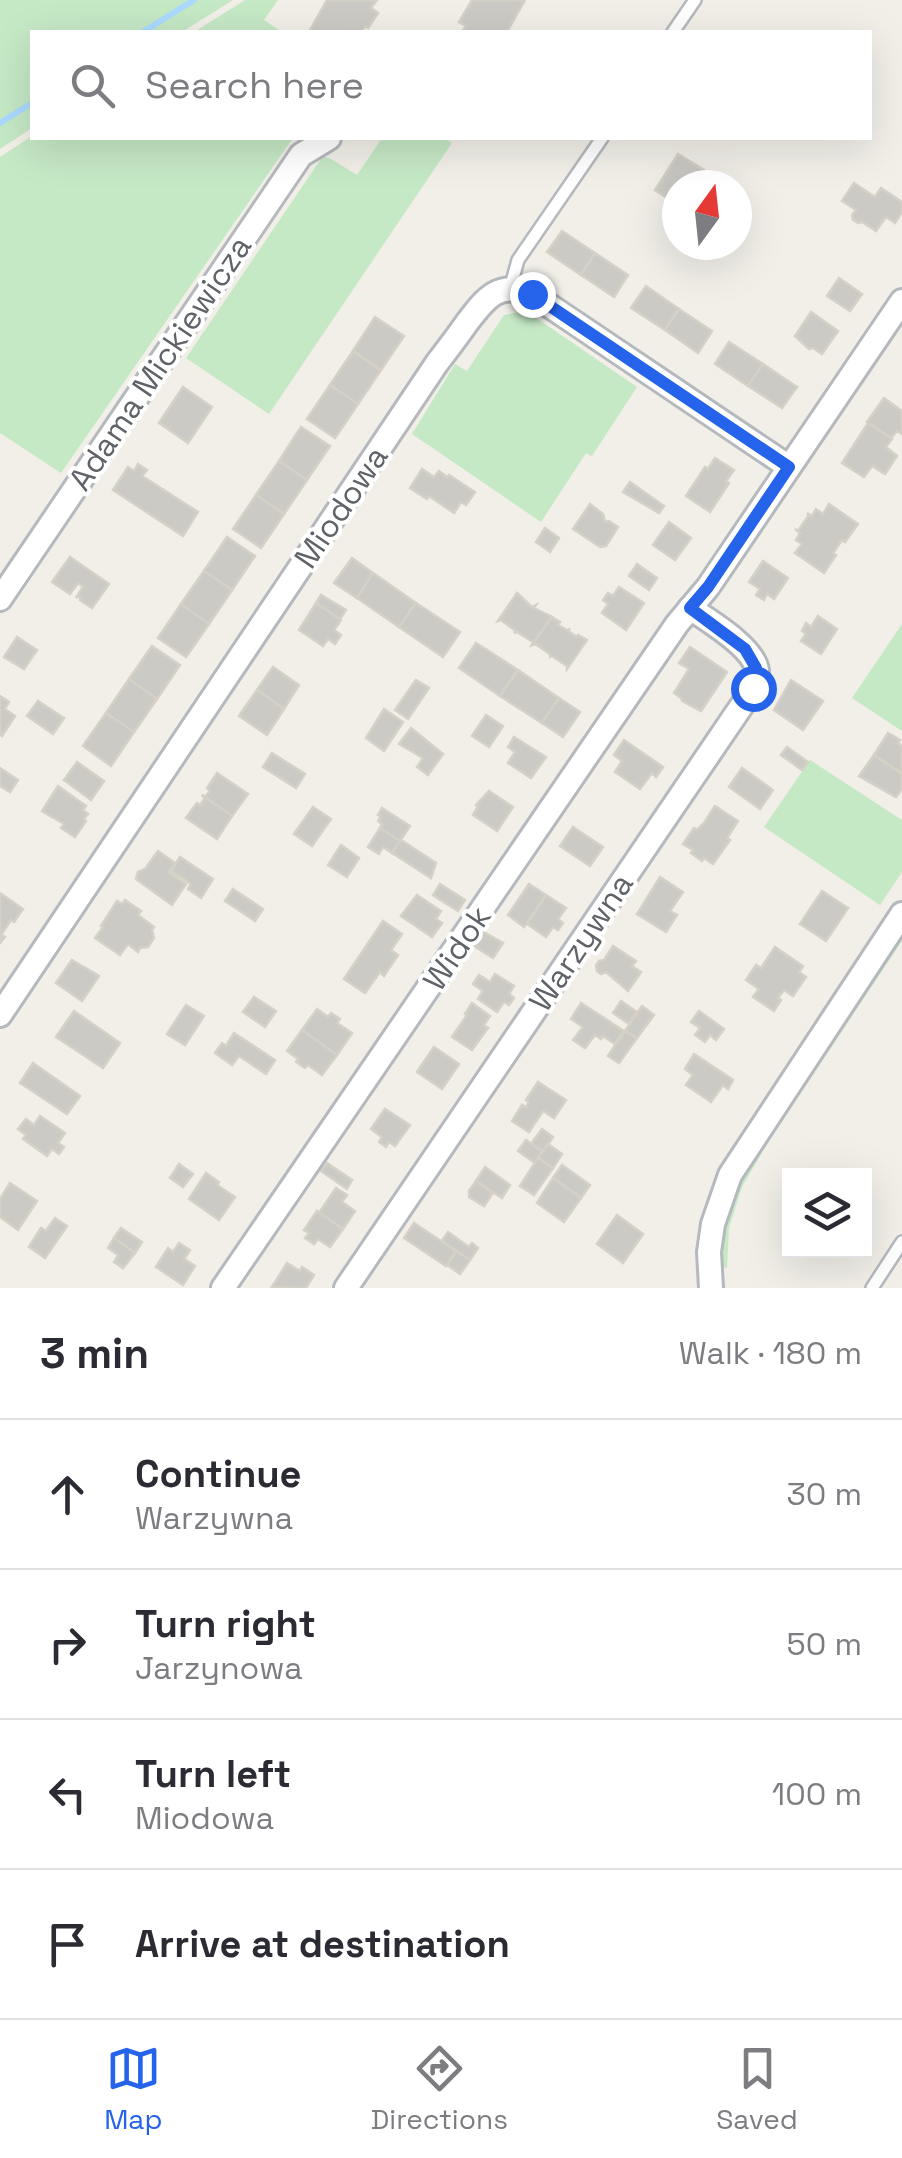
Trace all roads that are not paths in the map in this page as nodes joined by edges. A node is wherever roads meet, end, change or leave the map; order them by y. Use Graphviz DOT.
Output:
graph roads {
  1 [pos="695,0"];
  2 [pos="674,30"];
  3 [pos="326,140"];
  4 [pos="601,140"];
  5 [pos="510,289"];
  6 [pos="902,301"];
  7 [pos="789,467"];
  8 [pos="0,599"];
  9 [pos="690,608"];
  10 [pos="902,914"];
  11 [pos="0,1014"];
  12 [pos="902,1242"];
  13 [pos="223,1288"];
  14 [pos="346,1288"];
  15 [pos="711,1288"];
  16 [pos="872,1288"];
  1 -- 2 [label="lane"];
  3 -- 8 [label="street, Adama Mickiewicza"];
  4 -- 5 [label="lane"];
  5 -- 7 [label="street"];
  5 -- 11 [label="street, Miodowa"];
  6 -- 7 [label="street, Widok"];
  7 -- 9 [label="street, Widok"];
  9 -- 13 [label="street, Widok"];
  9 -- 14 [label="street, Warzywna"];
  10 -- 15 [label="street"];
  12 -- 16 [label="lane"];
}
